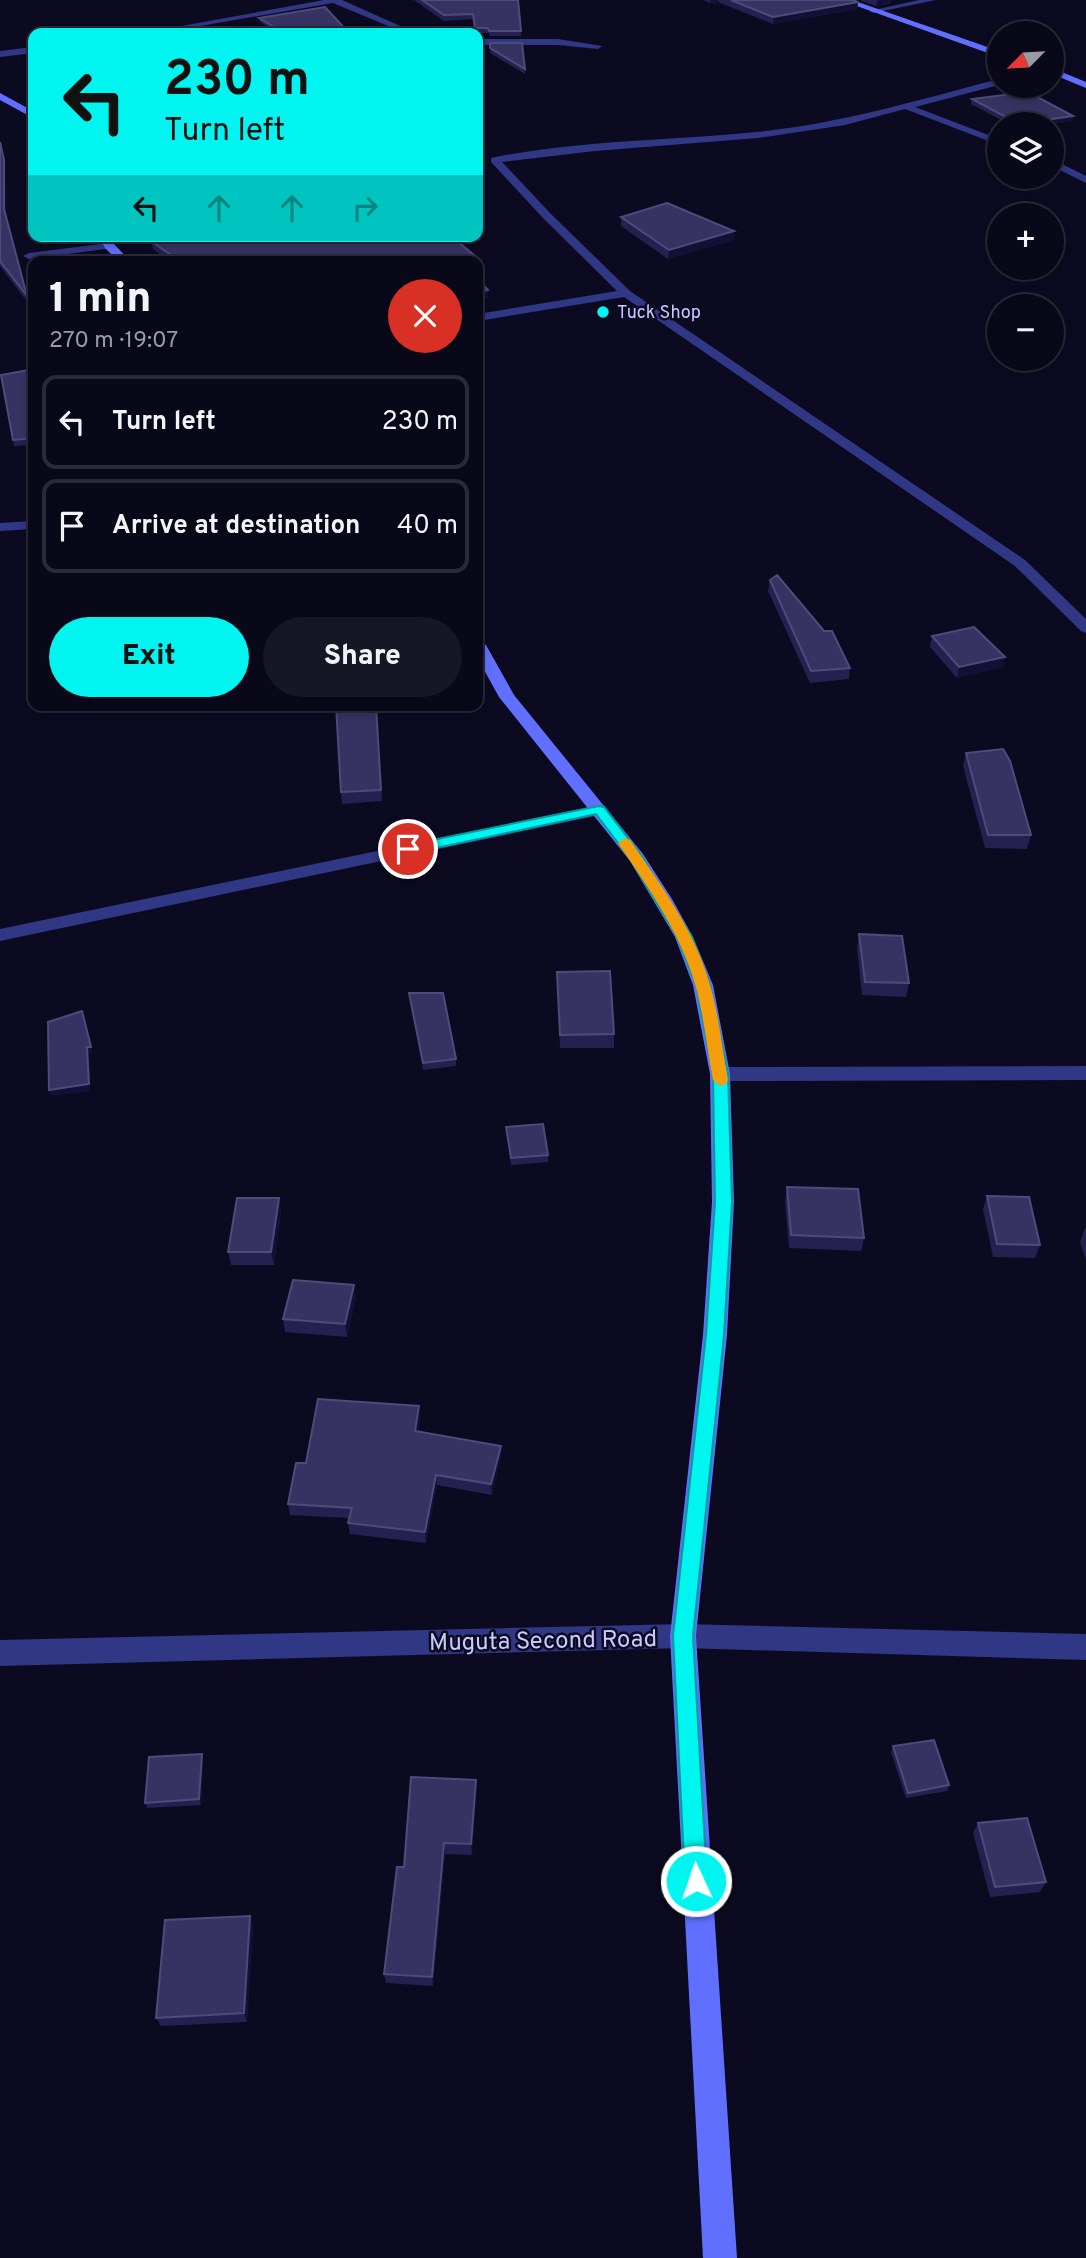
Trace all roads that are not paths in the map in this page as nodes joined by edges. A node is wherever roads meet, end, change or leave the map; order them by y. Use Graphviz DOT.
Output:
graph roads {
  1 [pos="336,0"];
  2 [pos="844,0"];
  3 [pos="932,0"];
  4 [pos="873,11"];
  5 [pos="176,28"];
  6 [pos="400,28"];
  7 [pos="483,42"];
  8 [pos="598,46"];
  9 [pos="987,50"];
  10 [pos="28,51"];
  11 [pos="0,54"];
  12 [pos="1064,76"];
  13 [pos="987,85"];
  14 [pos="1086,85"];
  15 [pos="1,98"];
  16 [pos="905,106"];
  17 [pos="28,112"];
  18 [pos="987,137"];
  19 [pos="1064,168"];
  20 [pos="1086,180"];
  21 [pos="102,242"];
  22 [pos="108,242"];
  23 [pos="29,256"];
  24 [pos="120,256"];
  25 [pos="625,293"];
  26 [pos="483,317"];
  27 [pos="28,525"];
  28 [pos="0,527"];
  29 [pos="1086,628"];
  30 [pos="483,654"];
  31 [pos="599,810"];
  32 [pos="0,935"];
  33 [pos="1086,1073"];
  34 [pos="720,1074"];
  35 [pos="683,1636"];
  36 [pos="1086,1647"];
  37 [pos="0,1653"];
  38 [pos="720,2258"];
  1 -- 5 [label="street"];
  1 -- 6 [label="street"];
  2 -- 4 [label="street"];
  3 -- 4 [label="street"];
  4 -- 9 [label="street"];
  7 -- 8 [label="street"];
  10 -- 11 [label="street"];
  12 -- 14 [label="street"];
  13 -- 16 [label="street"];
  15 -- 17 [label="street"];
  16 -- 18 [label="street"];
  16 -- 25 [label="street"];
  19 -- 20 [label="street"];
  21 -- 23 [label="street"];
  22 -- 24 [label="street"];
  25 -- 26 [label="street"];
  25 -- 29 [label="street"];
  27 -- 28 [label="street"];
  30 -- 31 [label="street"];
  31 -- 32 [label="street"];
  31 -- 34 [label="street"];
  33 -- 34 [label="street"];
  34 -- 35 [label="street"];
  35 -- 36 [label="street, Muguta Second Road"];
  35 -- 37 [label="street, Muguta Second Road"];
  35 -- 38 [label="street"];
}
